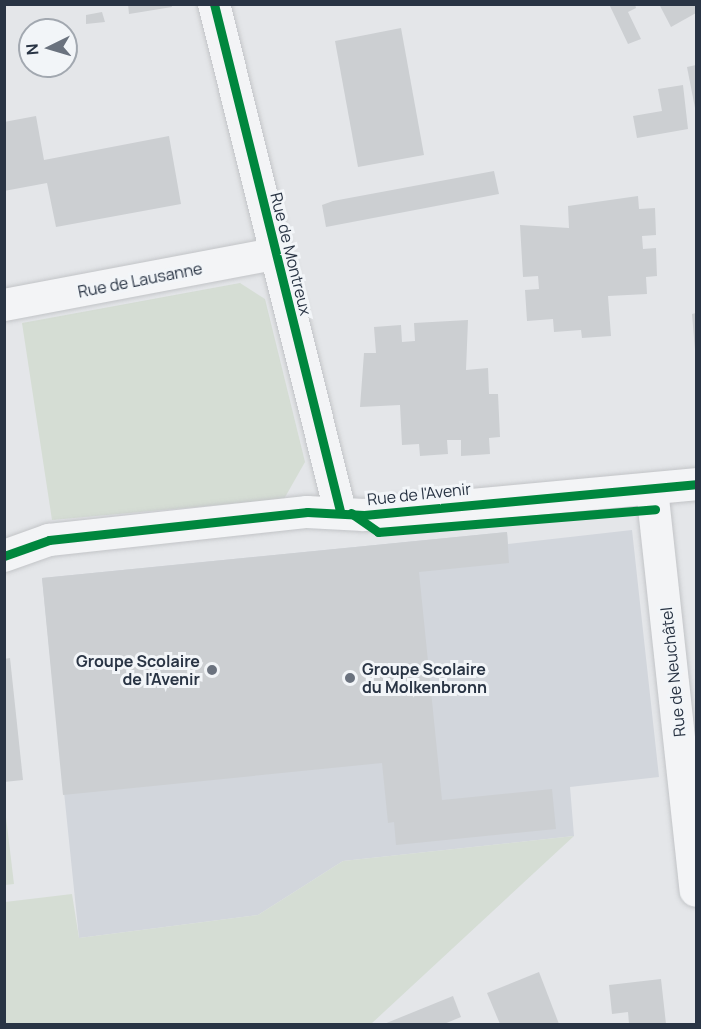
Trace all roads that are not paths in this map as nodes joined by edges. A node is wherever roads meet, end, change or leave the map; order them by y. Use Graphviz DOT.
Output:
graph roads {
  1 [pos="214,4"];
  2 [pos="275,254"];
  3 [pos="4,305"];
  4 [pos="696,484"];
  5 [pos="652,489"];
  6 [pos="340,511"];
  7 [pos="4,556"];
  8 [pos="696,891"];
  1 -- 2 [label="street, Rue de Montreux"];
  2 -- 3 [label="street, Rue de Lausanne"];
  2 -- 6 [label="street, Rue de Montreux"];
  4 -- 5 [label="street, Rue de l'Avenir"];
  5 -- 6 [label="street, Rue de l'Avenir"];
  5 -- 8 [label="street, Rue de Neuchâtel"];
  6 -- 7 [label="street, Rue de l'Avenir"];
}
